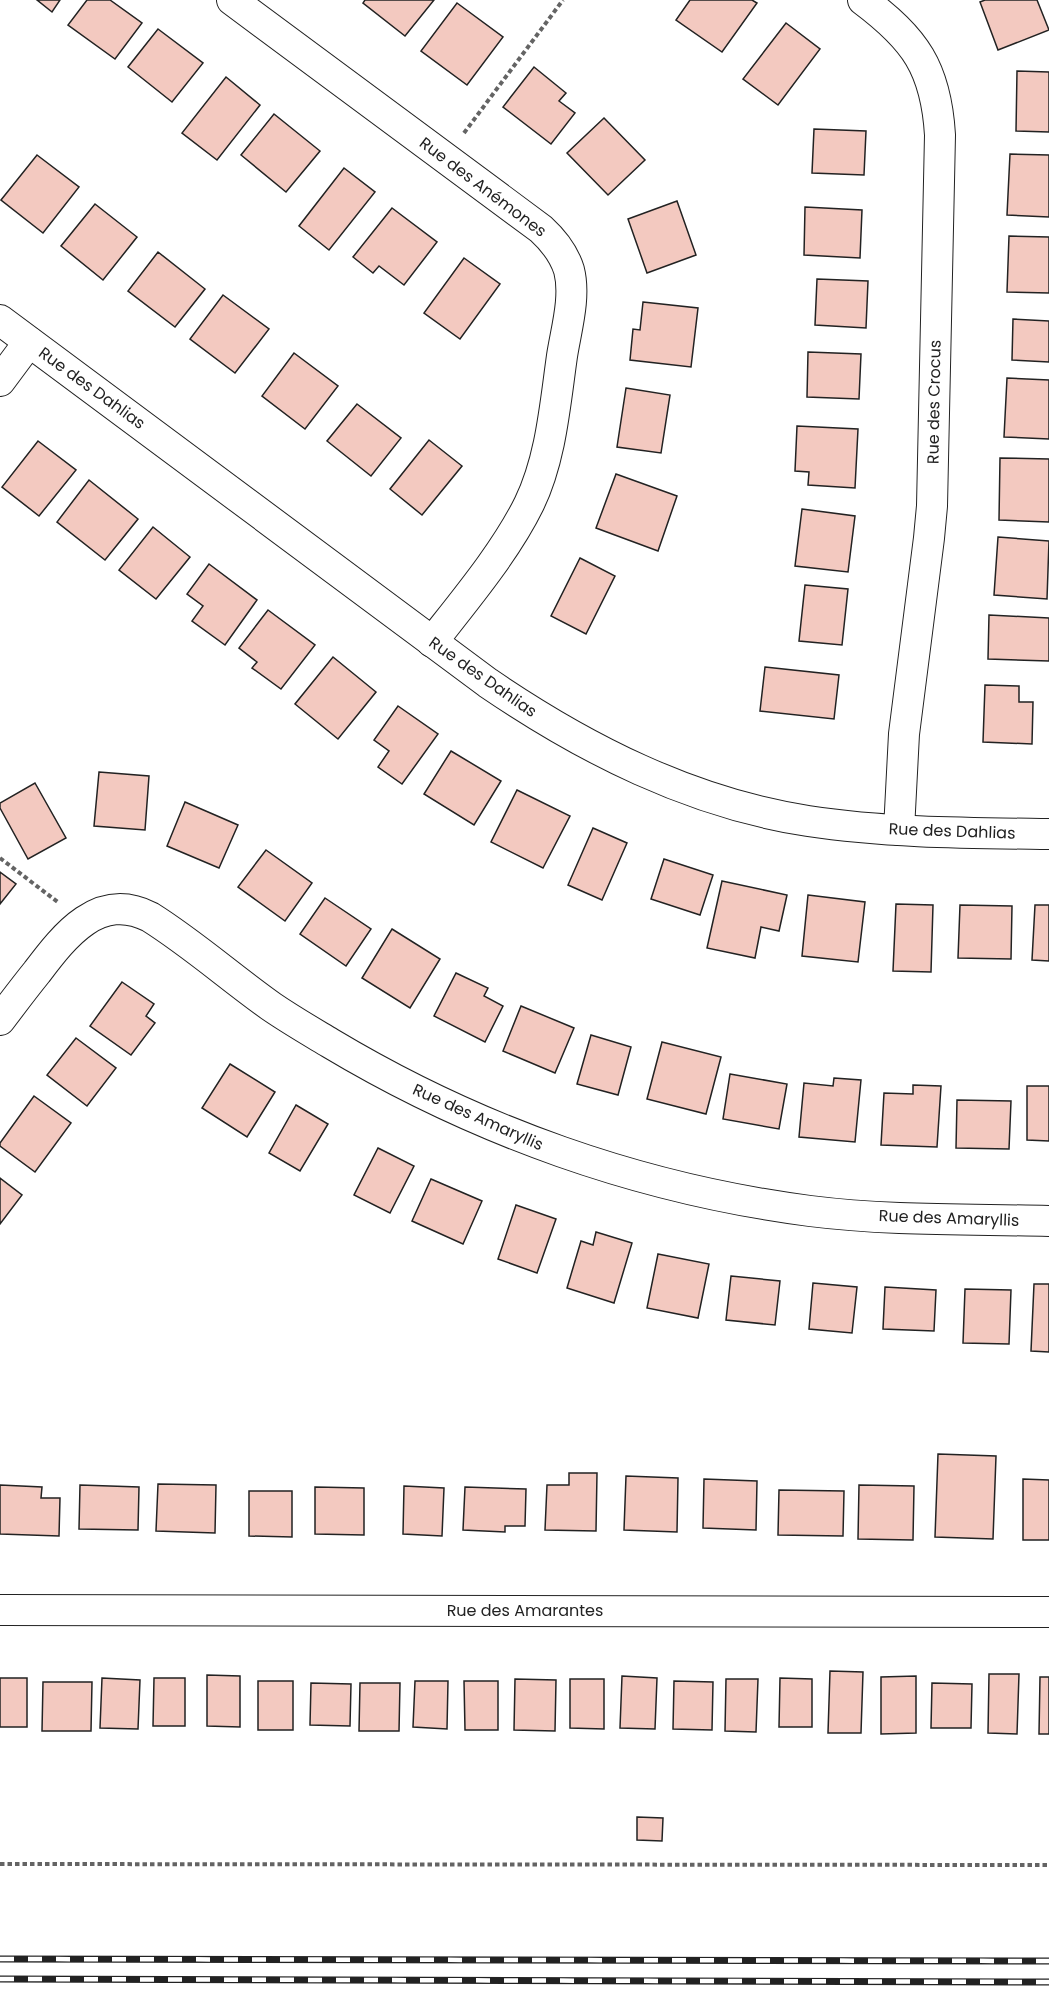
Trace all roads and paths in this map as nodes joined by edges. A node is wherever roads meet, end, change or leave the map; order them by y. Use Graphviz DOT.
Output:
graph roads {
  1 [pos="232,0"];
  2 [pos="563,0"];
  3 [pos="863,0"];
  4 [pos="460,138"];
  5 [pos="0,320"];
  6 [pos="29,342"];
  7 [pos="0,381"];
  8 [pos="432,642"];
  9 [pos="899,830"];
  10 [pos="1049,834"];
  11 [pos="0,858"];
  12 [pos="61,904"];
  13 [pos="0,1020"];
  14 [pos="1049,1221"];
  15 [pos="0,1610"];
  16 [pos="1049,1612"];
  17 [pos="0,1864"];
  18 [pos="1049,1865"];
  1 -- 8 [label="street, Rue des Anémones"];
  2 -- 4 [label="path"];
  3 -- 9 [label="street, Rue des Crocus"];
  5 -- 6 [label="street, Rue des Dahlias"];
  6 -- 7 [label="street"];
  6 -- 8 [label="street, Rue des Dahlias"];
  8 -- 9 [label="street, Rue des Dahlias"];
  9 -- 10 [label="street, Rue des Dahlias"];
  11 -- 12 [label="path"];
  13 -- 14 [label="street, Rue des Amaryllis"];
  15 -- 16 [label="street, Rue des Amarantes"];
  17 -- 18 [label="path"];
}
